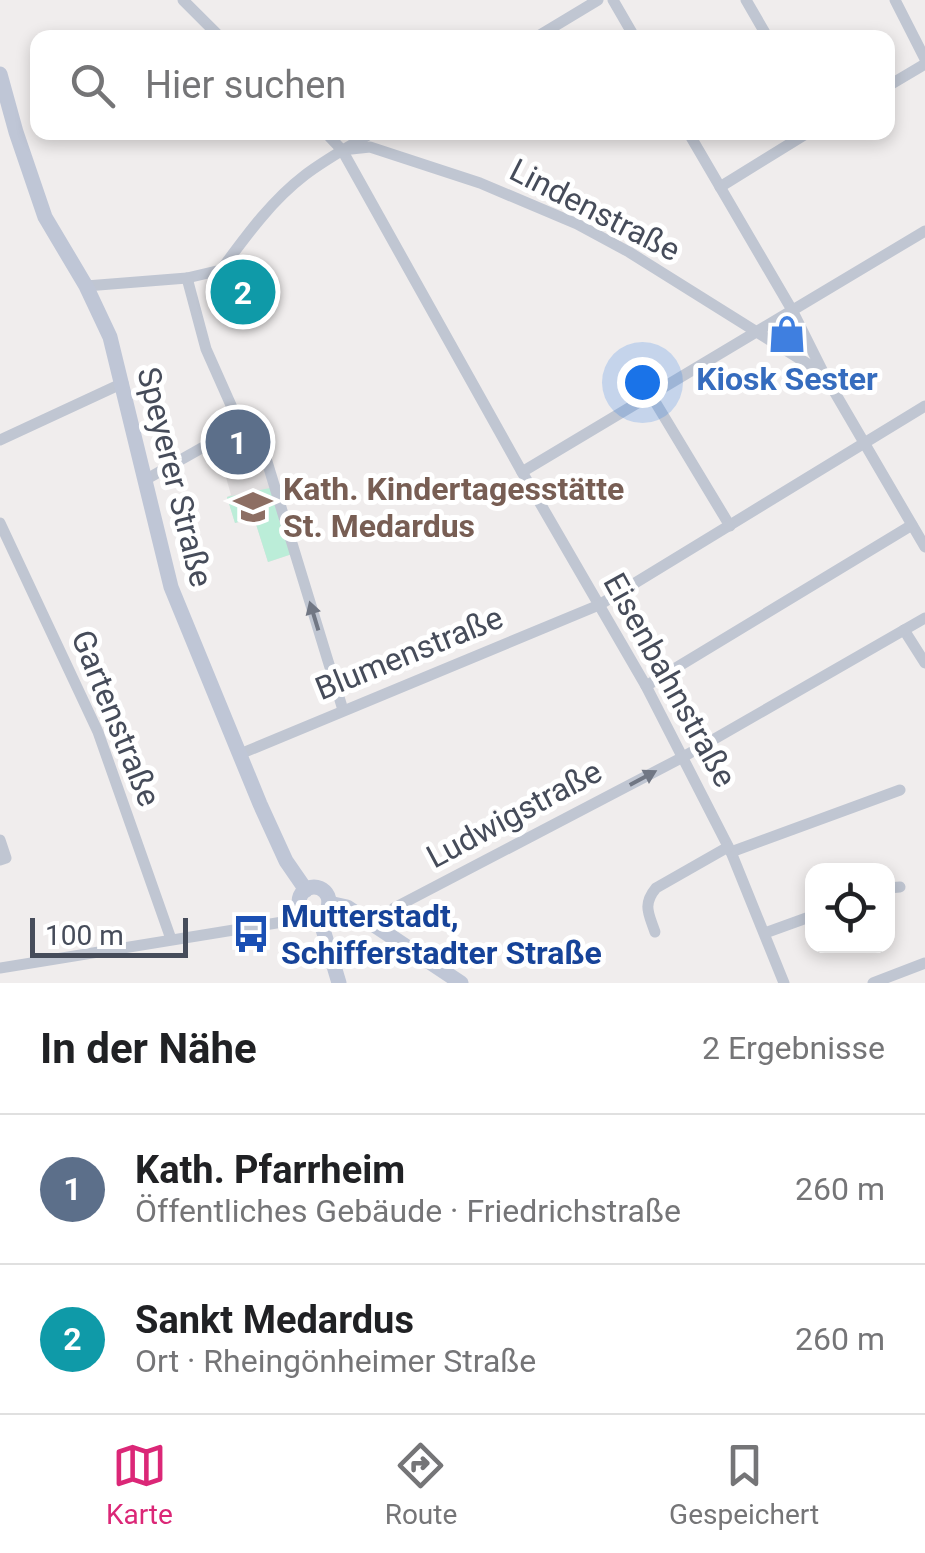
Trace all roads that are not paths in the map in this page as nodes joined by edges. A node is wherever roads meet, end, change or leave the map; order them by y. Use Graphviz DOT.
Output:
graph roads {
  1 [pos="184,0"];
  2 [pos="598,0"];
  3 [pos="613,0"];
  4 [pos="746,0"];
  5 [pos="895,0"];
  6 [pos="213,30"];
  7 [pos="547,30"];
  8 [pos="630,30"];
  9 [pos="763,30"];
  10 [pos="925,62"];
  11 [pos="0,74"];
  12 [pos="895,81"];
  13 [pos="333,140"];
  14 [pos="359,140"];
  15 [pos="693,140"];
  16 [pos="796,140"];
  17 [pos="342,150"];
  18 [pos="720,188"];
  19 [pos="925,231"];
  20 [pos="187,278"];
  21 [pos="86,286"];
  22 [pos="792,310"];
  23 [pos="755,332"];
  24 [pos="824,374"];
  25 [pos="123,383"];
  26 [pos="651,394"];
  27 [pos="925,406"];
  28 [pos="238,421"];
  29 [pos="0,440"];
  30 [pos="864,442"];
  31 [pos="522,472"];
  32 [pos="145,480"];
  33 [pos="0,522"];
  34 [pos="912,525"];
  35 [pos="730,526"];
  36 [pos="925,547"];
  37 [pos="600,605"];
  38 [pos="925,618"];
  39 [pos="904,630"];
  40 [pos="925,663"];
  41 [pos="646,686"];
  42 [pos="343,710"];
  43 [pos="240,754"];
  44 [pos="683,757"];
  45 [pos="900,790"];
  46 [pos="0,840"];
  47 [pos="729,849"];
  48 [pos="0,860"];
  49 [pos="306,890"];
  50 [pos="317,910"];
  51 [pos="805,919"];
  52 [pos="377,928"];
  53 [pos="656,932"];
  54 [pos="765,933"];
  55 [pos="171,939"];
  56 [pos="925,963"];
  57 [pos="0,968"];
  58 [pos="339,983"];
  59 [pos="461,983"];
  60 [pos="784,983"];
  61 [pos="874,983"];
  1 -- 6 [label="street"];
  2 -- 7 [label="street"];
  3 -- 8 [label="street"];
  4 -- 9 [label="street"];
  5 -- 10 [label="street"];
  10 -- 12 [label="street"];
  11 -- 21 [label="main road, Speyerer Straße"];
  13 -- 17 [label="street, Eisenbahnstraße"];
  14 -- 17 [label="street"];
  15 -- 18 [label="street"];
  16 -- 18 [label="street"];
  17 -- 20 [label="street"];
  17 -- 23 [label="street, Lindenstraße"];
  17 -- 31 [label="street, Eisenbahnstraße"];
  18 -- 22 [label="street"];
  19 -- 22 [label="street"];
  20 -- 21 [label="street"];
  20 -- 28 [label="street"];
  21 -- 25 [label="main road, Speyerer Straße"];
  22 -- 23 [label="street"];
  22 -- 24 [label="street"];
  23 -- 24 [label="street, Lindenstraße"];
  23 -- 26 [label="street"];
  24 -- 30 [label="street"];
  25 -- 29 [label="street"];
  25 -- 32 [label="main road, Speyerer Straße"];
  26 -- 31 [label="street"];
  26 -- 35 [label="street"];
  27 -- 30 [label="street, Blumenstraße"];
  28 -- 32 [label="street"];
  42 -- 28 [label="street, one-way"];
  30 -- 34 [label="street"];
  30 -- 35 [label="street, Blumenstraße"];
  31 -- 37 [label="street, Eisenbahnstraße"];
  32 -- 43 [label="main road, Speyerer Straße"];
  33 -- 55 [label="street, Gartenstraße"];
  34 -- 36 [label="street"];
  34 -- 41 [label="street"];
  35 -- 37 [label="street, Blumenstraße"];
  37 -- 41 [label="street, Eisenbahnstraße"];
  37 -- 42 [label="street, Blumenstraße"];
  38 -- 39 [label="street, Ludwigstraße"];
  39 -- 40 [label="street"];
  39 -- 44 [label="street, Ludwigstraße"];
  41 -- 44 [label="street, Eisenbahnstraße"];
  42 -- 43 [label="street, Blumenstraße"];
  43 -- 49 [label="main road, Speyerer Straße"];
  44 -- 47 [label="street, Eisenbahnstraße"];
  52 -- 44 [label="street, Ludwigstraße, one-way"];
  45 -- 47 [label="street"];
  46 -- 48 [label="street"];
  47 -- 53 [label="street"];
  47 -- 54 [label="street, Eisenbahnstraße"];
  49 -- 50 [label="main road"];
  49 -- 50 [label="main road"];
  50 -- 52 [label="main road"];
  50 -- 55 [label="street"];
  50 -- 58 [label="main road"];
  51 -- 54 [label="street"];
  52 -- 59 [label="main road"];
  54 -- 60 [label="street, Eisenbahnstraße"];
  55 -- 57 [label="street"];
  56 -- 61 [label="street"];
}
